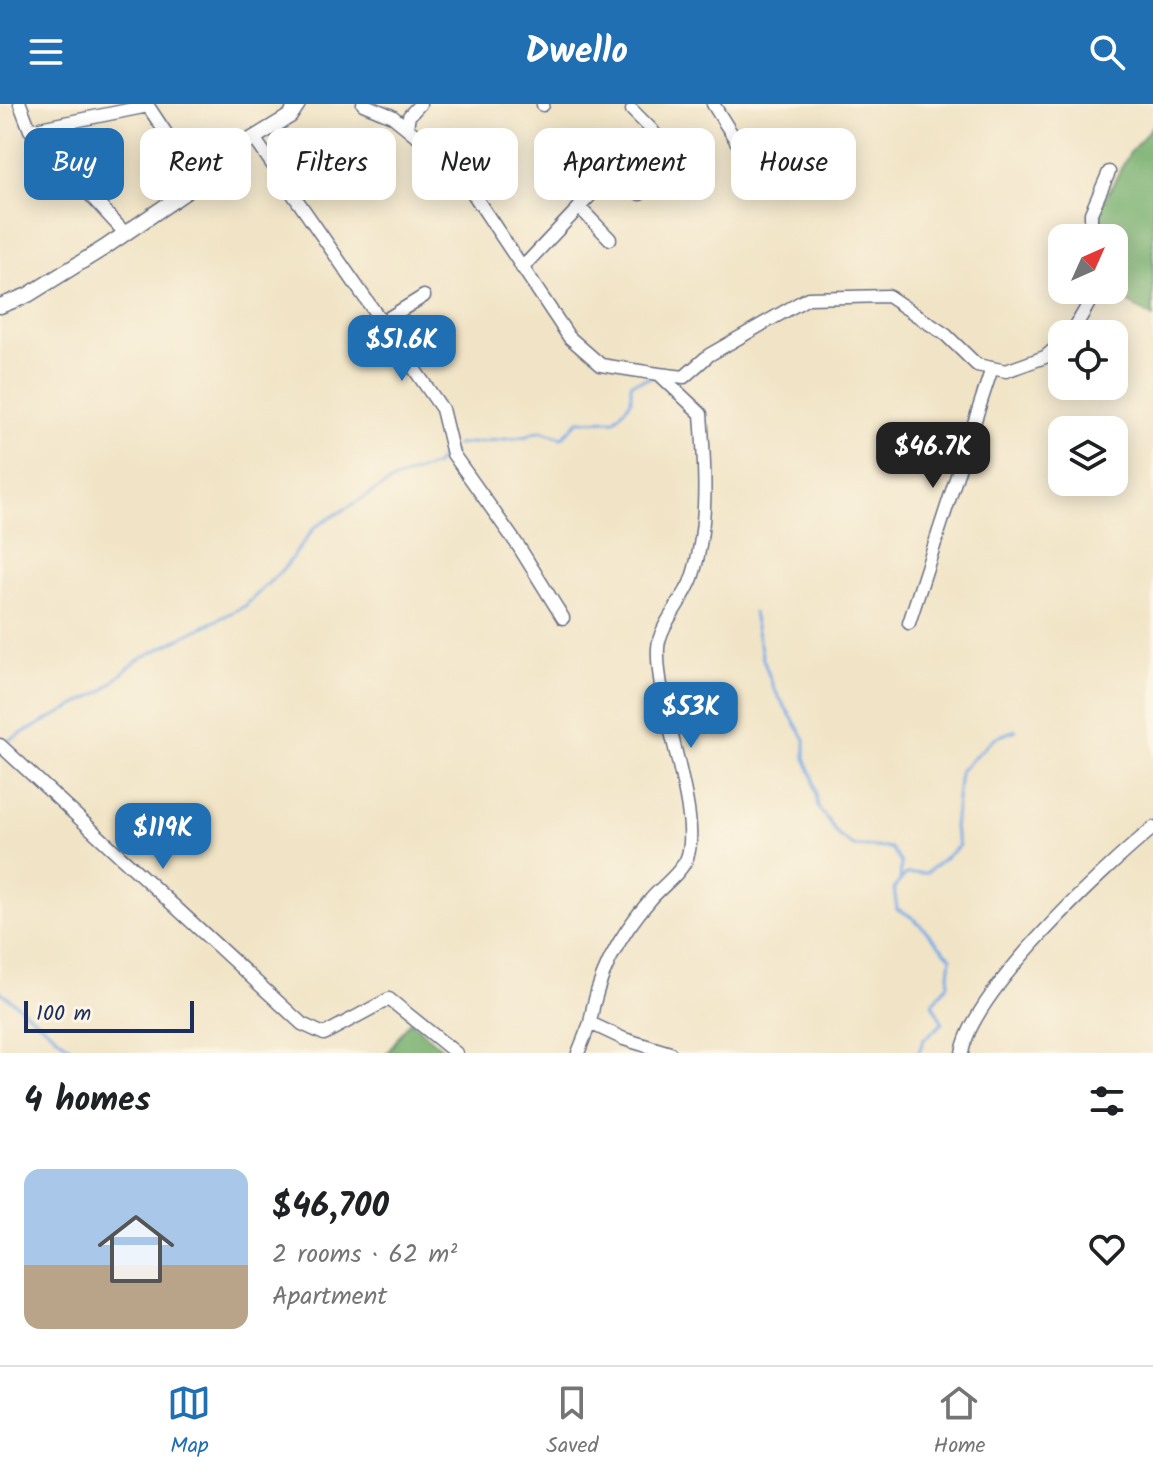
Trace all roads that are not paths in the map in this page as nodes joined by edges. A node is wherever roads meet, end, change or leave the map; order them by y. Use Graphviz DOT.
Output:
graph roads {
  1 [pos="20,104"];
  2 [pos="298,104"];
  3 [pos="363,104"];
  4 [pos="420,104"];
  5 [pos="713,104"];
  6 [pos="632,110"];
  7 [pos="407,127"];
  8 [pos="29,128"];
  9 [pos="40,128"];
  10 [pos="163,128"];
  11 [pos="650,128"];
  12 [pos="731,133"];
  13 [pos="254,138"];
  14 [pos="251,140"];
  15 [pos="1109,172"];
  16 [pos="95,200"];
  17 [pos="173,200"];
  18 [pos="586,200"];
  19 [pos="579,207"];
  20 [pos="1091,224"];
  21 [pos="124,232"];
  22 [pos="610,239"];
  23 [pos="522,268"];
  24 [pos="424,296"];
  25 [pos="0,306"];
  26 [pos="382,322"];
  27 [pos="1048,354"];
  28 [pos="992,368"];
  29 [pos="659,374"];
  30 [pos="563,618"];
  31 [pos="909,623"];
  32 [pos="0,745"];
  33 [pos="1153,828"];
  34 [pos="590,1023"];
  35 [pos="456,1053"];
  36 [pos="578,1053"];
  37 [pos="670,1053"];
  38 [pos="962,1053"];
  1 -- 8 [label="street"];
  2 -- 13 [label="street"];
  3 -- 7 [label="street"];
  4 -- 7 [label="street"];
  5 -- 12 [label="street"];
  6 -- 11 [label="street"];
  7 -- 23 [label="street"];
  9 -- 10 [label="street"];
  13 -- 14 [label="street"];
  13 -- 26 [label="street"];
  15 -- 20 [label="street"];
  16 -- 21 [label="street"];
  17 -- 21 [label="street"];
  18 -- 19 [label="street"];
  19 -- 22 [label="street"];
  19 -- 23 [label="street"];
  21 -- 25 [label="street"];
  23 -- 29 [label="street"];
  24 -- 26 [label="street"];
  26 -- 30 [label="street"];
  27 -- 28 [label="street"];
  28 -- 29 [label="street"];
  28 -- 31 [label="street"];
  29 -- 34 [label="street"];
  32 -- 35 [label="street"];
  33 -- 38 [label="street"];
  34 -- 36 [label="street"];
  34 -- 37 [label="street"];
}
